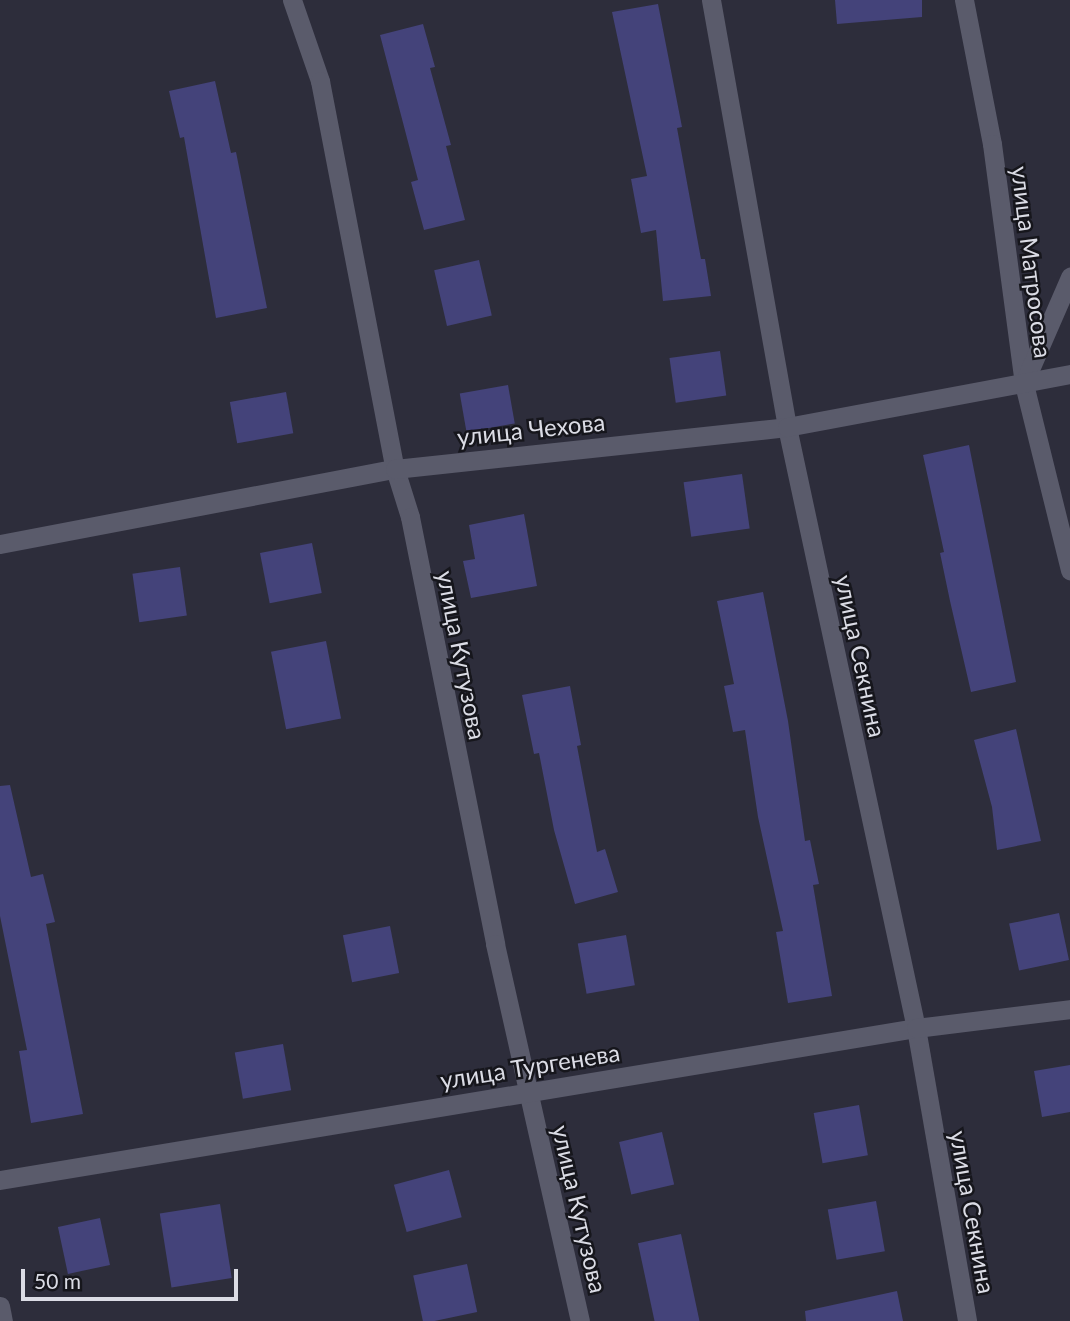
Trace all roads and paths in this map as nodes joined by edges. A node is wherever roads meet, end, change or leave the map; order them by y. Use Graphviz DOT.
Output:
graph roads {
  1 [pos="292,0"];
  2 [pos="711,0"];
  3 [pos="964,0"];
  4 [pos="1070,277"];
  5 [pos="1070,374"];
  6 [pos="1024,384"];
  7 [pos="787,427"];
  8 [pos="395,469"];
  9 [pos="0,544"];
  10 [pos="1070,570"];
  11 [pos="1070,1009"];
  12 [pos="916,1028"];
  13 [pos="528,1090"];
  14 [pos="0,1180"];
  15 [pos="0,1306"];
  16 [pos="3,1321"];
  17 [pos="580,1321"];
  18 [pos="967,1321"];
  1 -- 8 [label="street, улица Кутузова"];
  2 -- 7 [label="street, улица Секнина"];
  3 -- 6 [label="street, улица Матросова"];
  4 -- 6 [label="street"];
  5 -- 6 [label="street, улица Чехова"];
  6 -- 7 [label="street, улица Чехова"];
  6 -- 10 [label="street, улица Матросова"];
  7 -- 8 [label="street, улица Чехова"];
  7 -- 12 [label="street, улица Секнина"];
  8 -- 9 [label="street, улица Чехова"];
  8 -- 13 [label="street, улица Кутузова"];
  11 -- 12 [label="street, улица Тургенева"];
  12 -- 13 [label="street, улица Тургенева"];
  12 -- 18 [label="street, улица Секнина"];
  13 -- 14 [label="street, улица Тургенева"];
  13 -- 17 [label="street, улица Кутузова"];
  15 -- 16 [label="street"];
}
